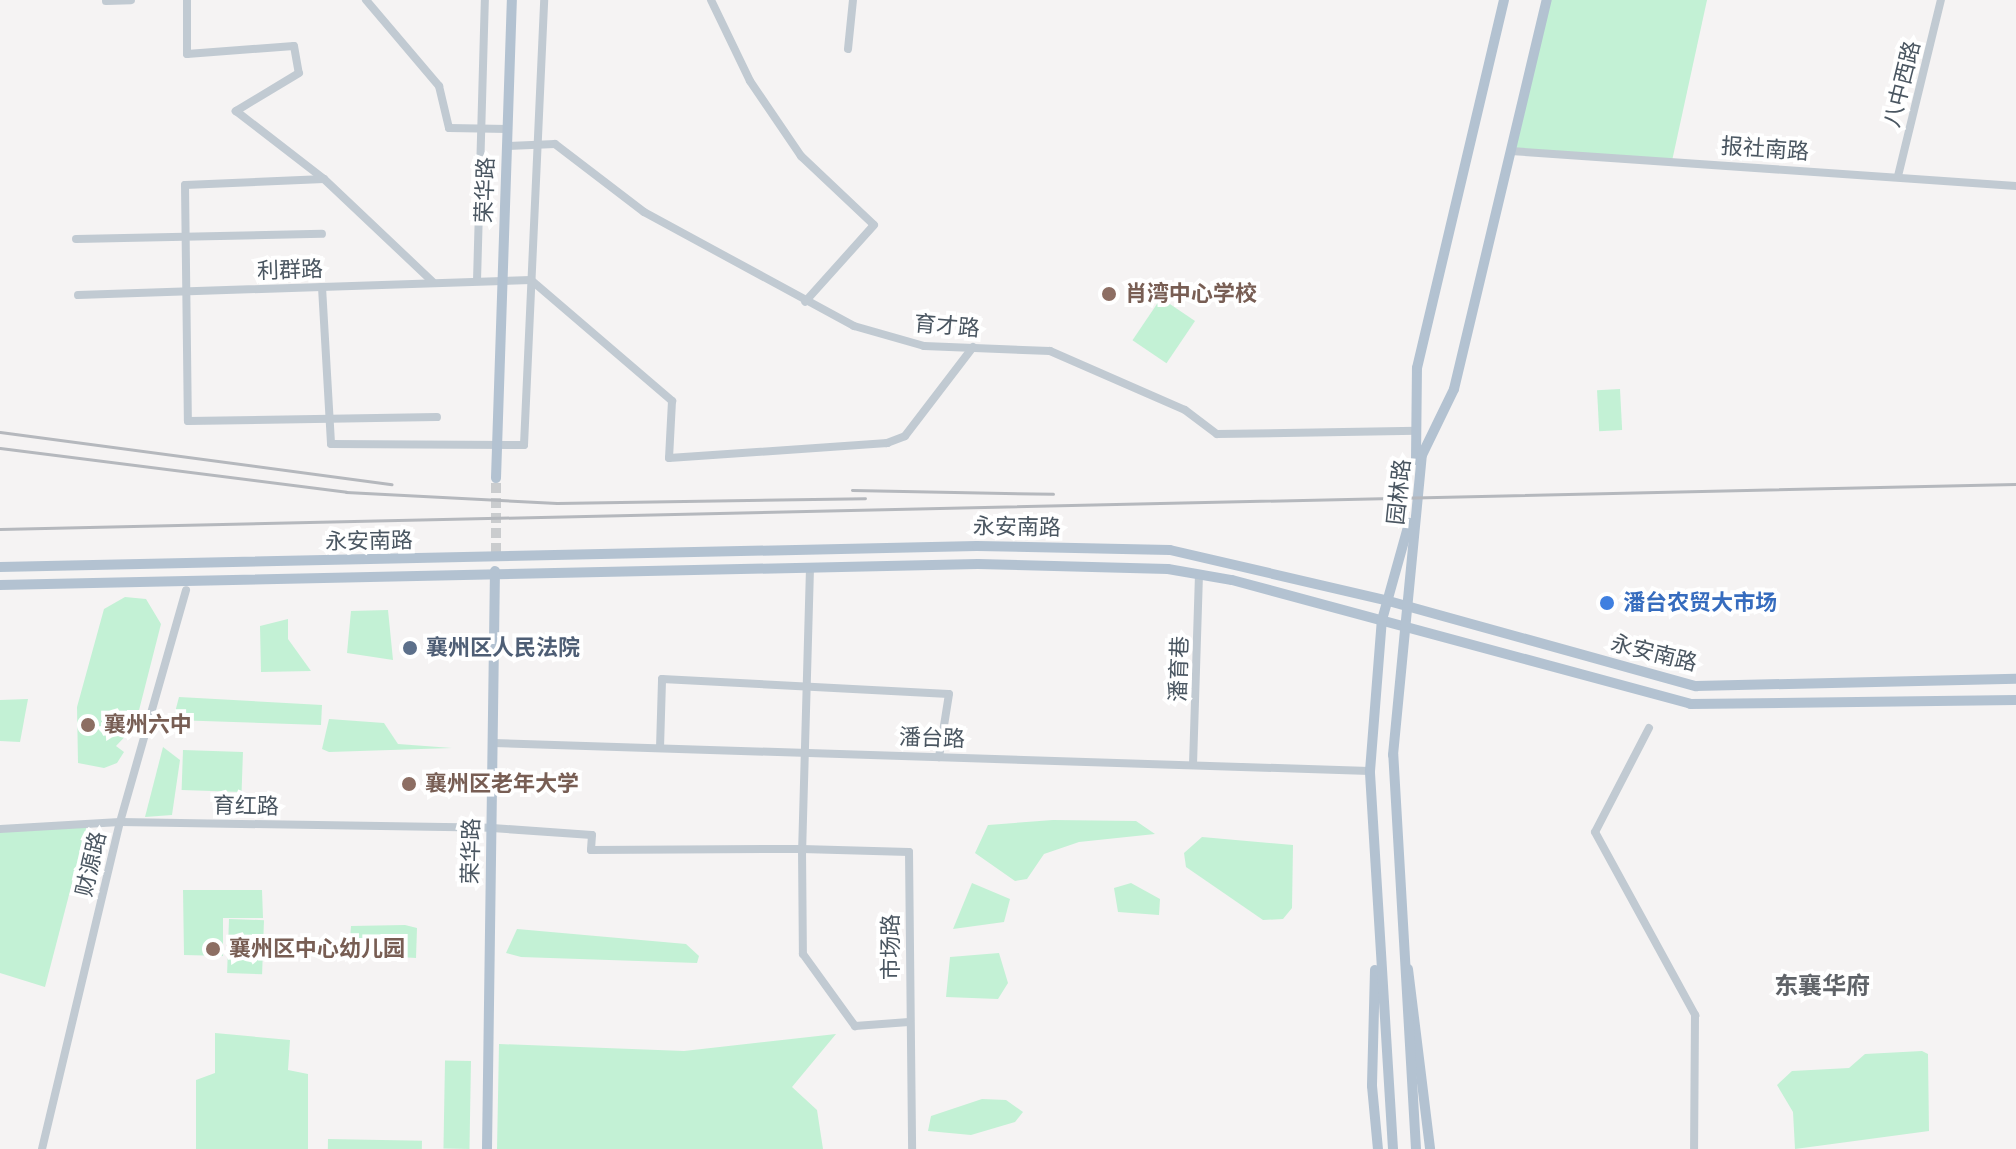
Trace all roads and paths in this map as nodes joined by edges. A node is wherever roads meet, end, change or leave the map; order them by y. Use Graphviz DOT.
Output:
graph roads {
  1 [pos="131,0"];
  2 [pos="187,0"];
  3 [pos="366,0"];
  4 [pos="485,0"];
  5 [pos="512,0"];
  6 [pos="544,0"];
  7 [pos="711,0"];
  8 [pos="853,0"];
  9 [pos="1504,0"];
  10 [pos="1547,0"];
  11 [pos="1941,0"];
  12 [pos="106,1"];
  13 [pos="848,49"];
  14 [pos="480,128"];
  15 [pos="508,129"];
  16 [pos="536,145"];
  17 [pos="507,146"];
  18 [pos="1511,151"];
  19 [pos="1898,176"];
  20 [pos="324,179"];
  21 [pos="2016,186"];
  22 [pos="322,234"];
  23 [pos="186,237"];
  24 [pos="76,239"];
  25 [pos="502,280"];
  26 [pos="531,280"];
  27 [pos="477,281"];
  28 [pos="433,283"];
  29 [pos="322,287"];
  30 [pos="187,291"];
  31 [pos="78,295"];
  32 [pos="805,302"];
  33 [pos="973,347"];
  34 [pos="437,417"];
  35 [pos="329,419"];
  36 [pos="1417,431"];
  37 [pos="497,444"];
  38 [pos="496,478"];
  39 [pos="496,556"];
  40 [pos="0,567"];
  41 [pos="810,568"];
  42 [pos="1199,574"];
  43 [pos="495,576"];
  44 [pos="0,585"];
  45 [pos="186,590"];
  46 [pos="1385,600"];
  47 [pos="1407,607"];
  48 [pos="1382,620"];
  49 [pos="1404,626"];
  50 [pos="2016,679"];
  51 [pos="804,686"];
  52 [pos="2016,700"];
  53 [pos="1649,728"];
  54 [pos="493,743"];
  55 [pos="660,748"];
  56 [pos="803,752"];
  57 [pos="939,757"];
  58 [pos="1193,765"];
  59 [pos="1370,771"];
  60 [pos="120,822"];
  61 [pos="492,828"];
  62 [pos="0,829"];
  63 [pos="802,849"];
  64 [pos="1378,956"];
  65 [pos="1402,957"];
  66 [pos="909,1022"];
  67 [pos="42,1149"];
  68 [pos="487,1149"];
  69 [pos="912,1149"];
  70 [pos="1378,1149"];
  71 [pos="1393,1149"];
  72 [pos="1416,1149"];
  73 [pos="1430,1149"];
  74 [pos="1694,1149"];
  1 -- 12 [label="street"];
  2 -- 20 [label="street"];
  3 -- 14 [label="street"];
  4 -- 14 [label="street"];
  5 -- 15 [label="main road, 荣华路"];
  6 -- 16 [label="street"];
  7 -- 32 [label="street"];
  8 -- 13 [label="street"];
  9 -- 36 [label="main road, 园林路"];
  10 -- 18 [label="main road, 园林路"];
  11 -- 19 [label="street, 八中西路"];
  14 -- 15 [label="street"];
  14 -- 27 [label="street"];
  15 -- 17 [label="main road, 荣华路"];
  16 -- 17 [label="street, 育才路"];
  16 -- 26 [label="street"];
  16 -- 32 [label="street, 育才路"];
  17 -- 25 [label="main road, 荣华路"];
  18 -- 19 [label="street, 报社南路"];
  18 -- 47 [label="main road, 园林路"];
  19 -- 21 [label="street, 报社南路"];
  20 -- 23 [label="street"];
  20 -- 28 [label="street"];
  22 -- 23 [label="street"];
  23 -- 24 [label="street"];
  23 -- 30 [label="street"];
  25 -- 26 [label="street, 利群路"];
  25 -- 27 [label="street, 利群路"];
  25 -- 37 [label="main road, 荣华路"];
  26 -- 33 [label="street"];
  26 -- 37 [label="street"];
  27 -- 28 [label="street, 利群路"];
  28 -- 29 [label="street, 利群路"];
  29 -- 30 [label="street, 利群路"];
  29 -- 35 [label="street"];
  30 -- 31 [label="street, 利群路"];
  30 -- 35 [label="street"];
  32 -- 33 [label="street, 育才路"];
  33 -- 36 [label="street, 育才路"];
  34 -- 35 [label="street"];
  35 -- 37 [label="street"];
  36 -- 46 [label="main road, 园林路"];
  37 -- 38 [label="main road, 荣华路"];
  39 -- 40 [label="main road, 永安南路"];
  39 -- 43 [label="main road, 荣华路"];
  39 -- 46 [label="main road, 永安南路"];
  41 -- 42 [label="main road, 永安南路"];
  41 -- 43 [label="main road, 永安南路"];
  41 -- 51 [label="street"];
  42 -- 48 [label="main road, 永安南路"];
  42 -- 58 [label="street, 潘育巷"];
  43 -- 44 [label="main road, 永安南路"];
  43 -- 54 [label="main road, 荣华路"];
  45 -- 60 [label="street, 财源路"];
  46 -- 47 [label="main road, 永安南路"];
  46 -- 48 [label="main road, 园林路"];
  47 -- 49 [label="main road, 园林路"];
  47 -- 50 [label="main road, 永安南路"];
  48 -- 49 [label="main road, 永安南路"];
  48 -- 59 [label="main road, 园林路"];
  49 -- 52 [label="main road, 永安南路"];
  49 -- 65 [label="main road, 园林路"];
  51 -- 55 [label="street"];
  51 -- 56 [label="street"];
  51 -- 57 [label="street"];
  53 -- 74 [label="street"];
  54 -- 55 [label="street, 潘台路"];
  54 -- 61 [label="main road, 荣华路"];
  55 -- 56 [label="street, 潘台路"];
  56 -- 57 [label="street, 潘台路"];
  56 -- 63 [label="street"];
  57 -- 58 [label="street, 潘台路"];
  58 -- 59 [label="street, 潘台路"];
  59 -- 64 [label="main road, 园林路"];
  60 -- 61 [label="street, 育红路"];
  60 -- 62 [label="street, 育红路"];
  60 -- 67 [label="street, 财源路"];
  61 -- 63 [label="street, 育红路"];
  61 -- 68 [label="main road, 荣华路"];
  63 -- 66 [label="street"];
  63 -- 66 [label="street, 市场路"];
  64 -- 70 [label="main road, 园林路"];
  64 -- 71 [label="main road, 园林路"];
  65 -- 72 [label="main road, 园林路"];
  65 -- 73 [label="main road, 园林路"];
  66 -- 69 [label="street, 市场路"];
}
